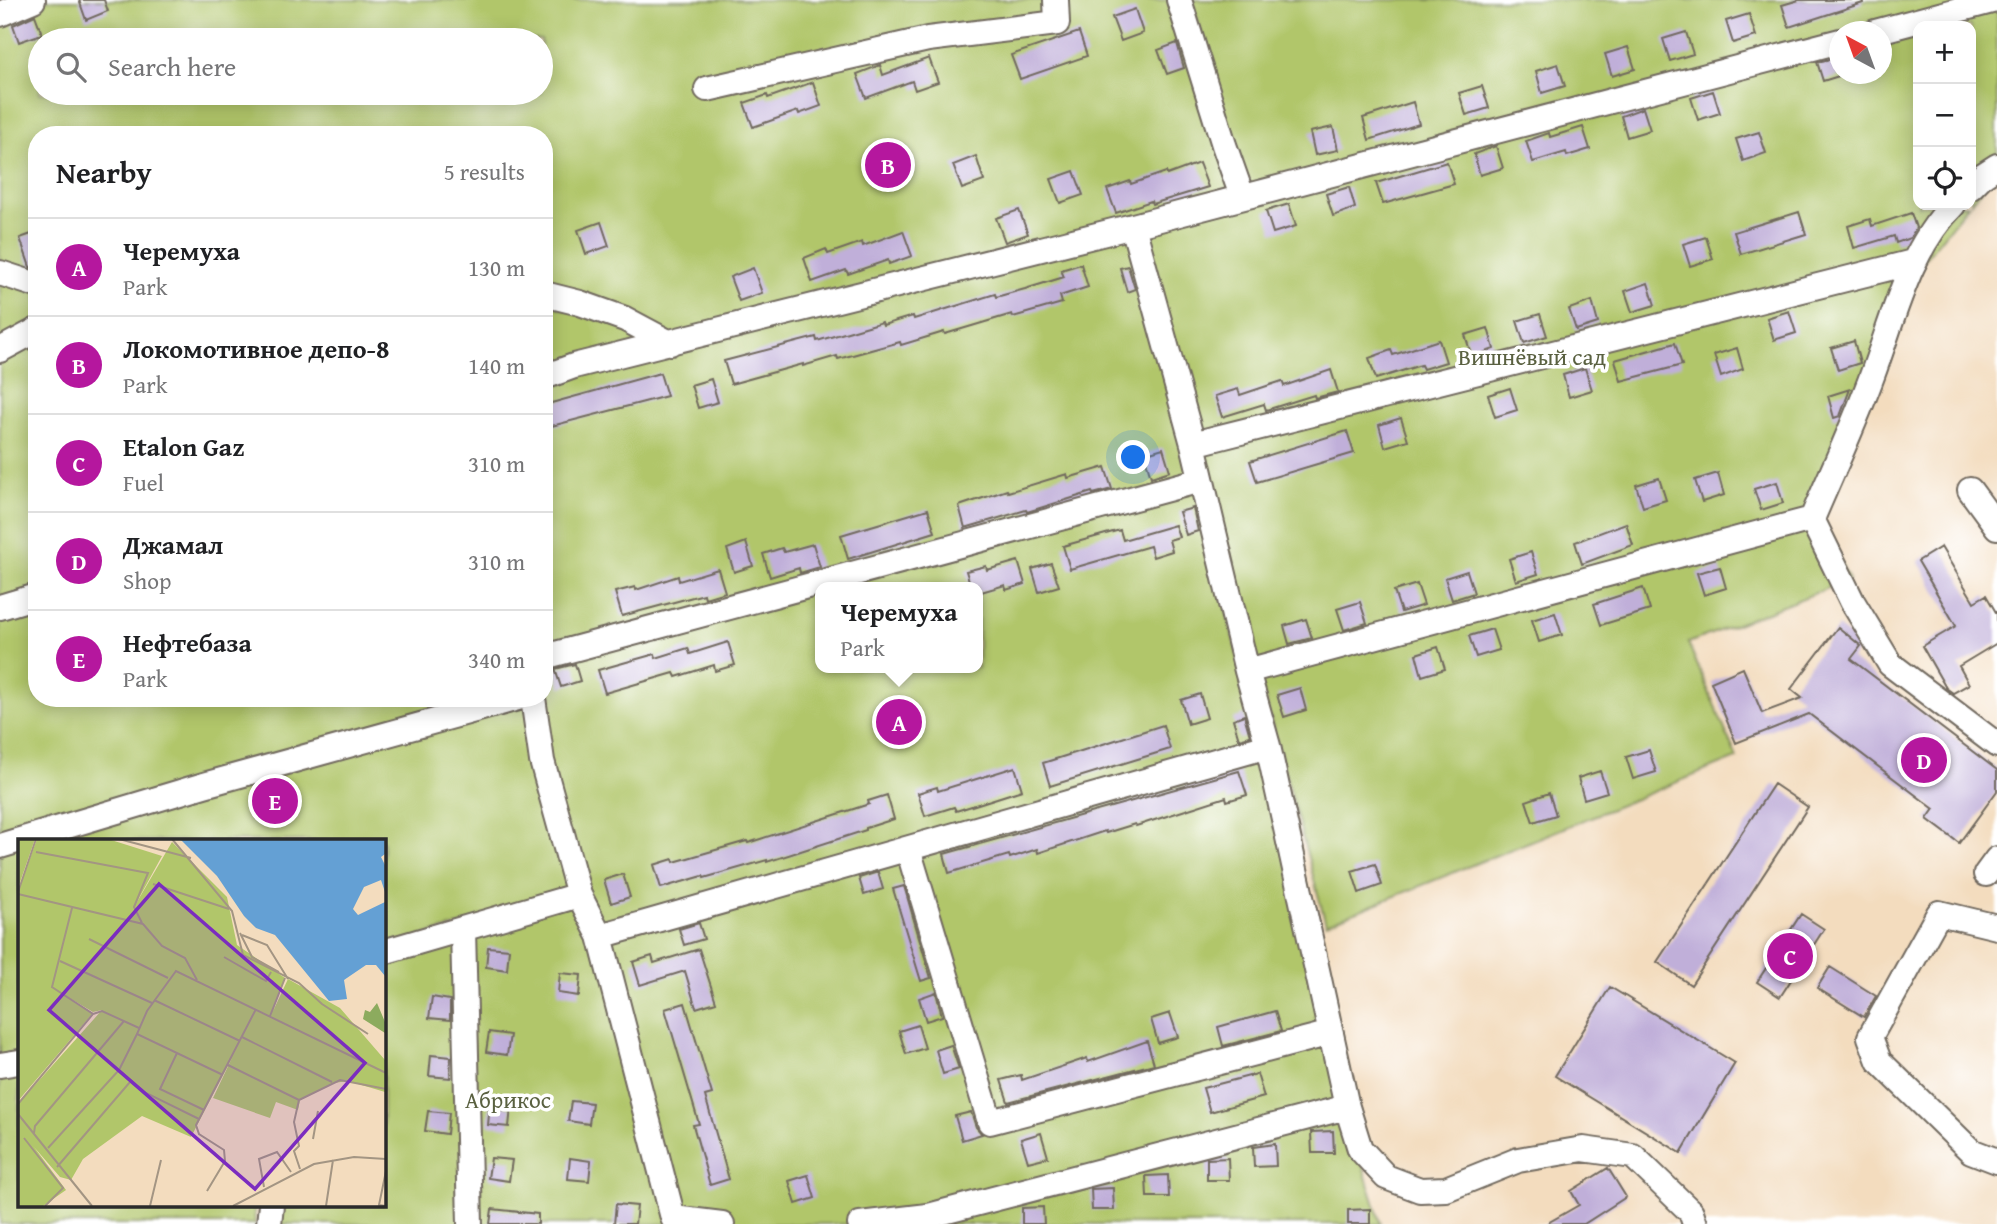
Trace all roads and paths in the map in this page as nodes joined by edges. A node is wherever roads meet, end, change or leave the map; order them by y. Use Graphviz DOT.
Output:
graph roads {
  1 [pos="33,0"];
  2 [pos="1056,0"];
  3 [pos="1179,0"];
  4 [pos="1996,0"];
  5 [pos="0,14"];
  6 [pos="1892,28"];
  7 [pos="1829,44"];
  8 [pos="707,89"];
  9 [pos="1997,166"];
  10 [pos="1976,182"];
  11 [pos="1242,196"];
  12 [pos="1948,210"];
  13 [pos="1133,226"];
  14 [pos="1913,262"];
  15 [pos="0,273"];
  16 [pos="28,282"];
  17 [pos="553,296"];
  18 [pos="28,335"];
  19 [pos="670,343"];
  20 [pos="0,350"];
  21 [pos="553,374"];
  22 [pos="1193,444"];
  23 [pos="1201,480"];
  24 [pos="1970,490"];
  25 [pos="1812,519"];
  26 [pos="1997,527"];
  27 [pos="822,582"];
  28 [pos="815,584"];
  29 [pos="28,599"];
  30 [pos="0,607"];
  31 [pos="553,655"];
  32 [pos="1247,671"];
  33 [pos="486,707"];
  34 [pos="534,707"];
  35 [pos="1997,745"];
  36 [pos="1268,746"];
  37 [pos="23,839"];
  38 [pos="18,841"];
  39 [pos="0,846"];
  40 [pos="908,849"];
  41 [pos="579,895"];
  42 [pos="1997,927"];
  43 [pos="463,929"];
  44 [pos="600,936"];
  45 [pos="385,951"];
  46 [pos="1331,1034"];
  47 [pos="18,1062"];
  48 [pos="0,1066"];
  49 [pos="1347,1107"];
  50 [pos="1997,1161"];
  51 [pos="271,1206"];
  52 [pos="672,1221"];
  53 [pos="268,1224"];
  54 [pos="470,1224"];
  55 [pos="722,1224"];
  56 [pos="860,1224"];
  57 [pos="1695,1224"];
  1 -- 5 [label="lane"];
  2 -- 8 [label="lane"];
  3 -- 11 [label="lane"];
  4 -- 6 [label="lane"];
  7 -- 11 [label="lane"];
  9 -- 10 [label="lane"];
  11 -- 13 [label="lane"];
  12 -- 14 [label="lane"];
  13 -- 19 [label="lane"];
  13 -- 22 [label="lane"];
  14 -- 22 [label="lane"];
  14 -- 25 [label="lane"];
  15 -- 16 [label="lane"];
  17 -- 19 [label="lane"];
  18 -- 20 [label="lane"];
  19 -- 21 [label="lane"];
  22 -- 23 [label="lane"];
  23 -- 27 [label="lane"];
  23 -- 32 [label="lane"];
  24 -- 26 [label="lane"];
  25 -- 32 [label="lane"];
  25 -- 35 [label="lane"];
  28 -- 31 [label="lane"];
  29 -- 30 [label="lane"];
  32 -- 36 [label="lane"];
  33 -- 37 [label="lane"];
  34 -- 41 [label="lane"];
  36 -- 40 [label="lane"];
  36 -- 46 [label="lane"];
  38 -- 39 [label="lane"];
  40 -- 44 [label="lane"];
  40 -- 46 [label="lane"];
  41 -- 43 [label="lane"];
  41 -- 44 [label="lane"];
  42 -- 50 [label="lane"];
  43 -- 45 [label="lane"];
  43 -- 54 [label="lane"];
  44 -- 52 [label="lane"];
  46 -- 49 [label="lane"];
  47 -- 48 [label="lane"];
  49 -- 56 [label="lane"];
  49 -- 57 [label="lane"];
  51 -- 53 [label="lane"];
  52 -- 55 [label="lane"];
}
